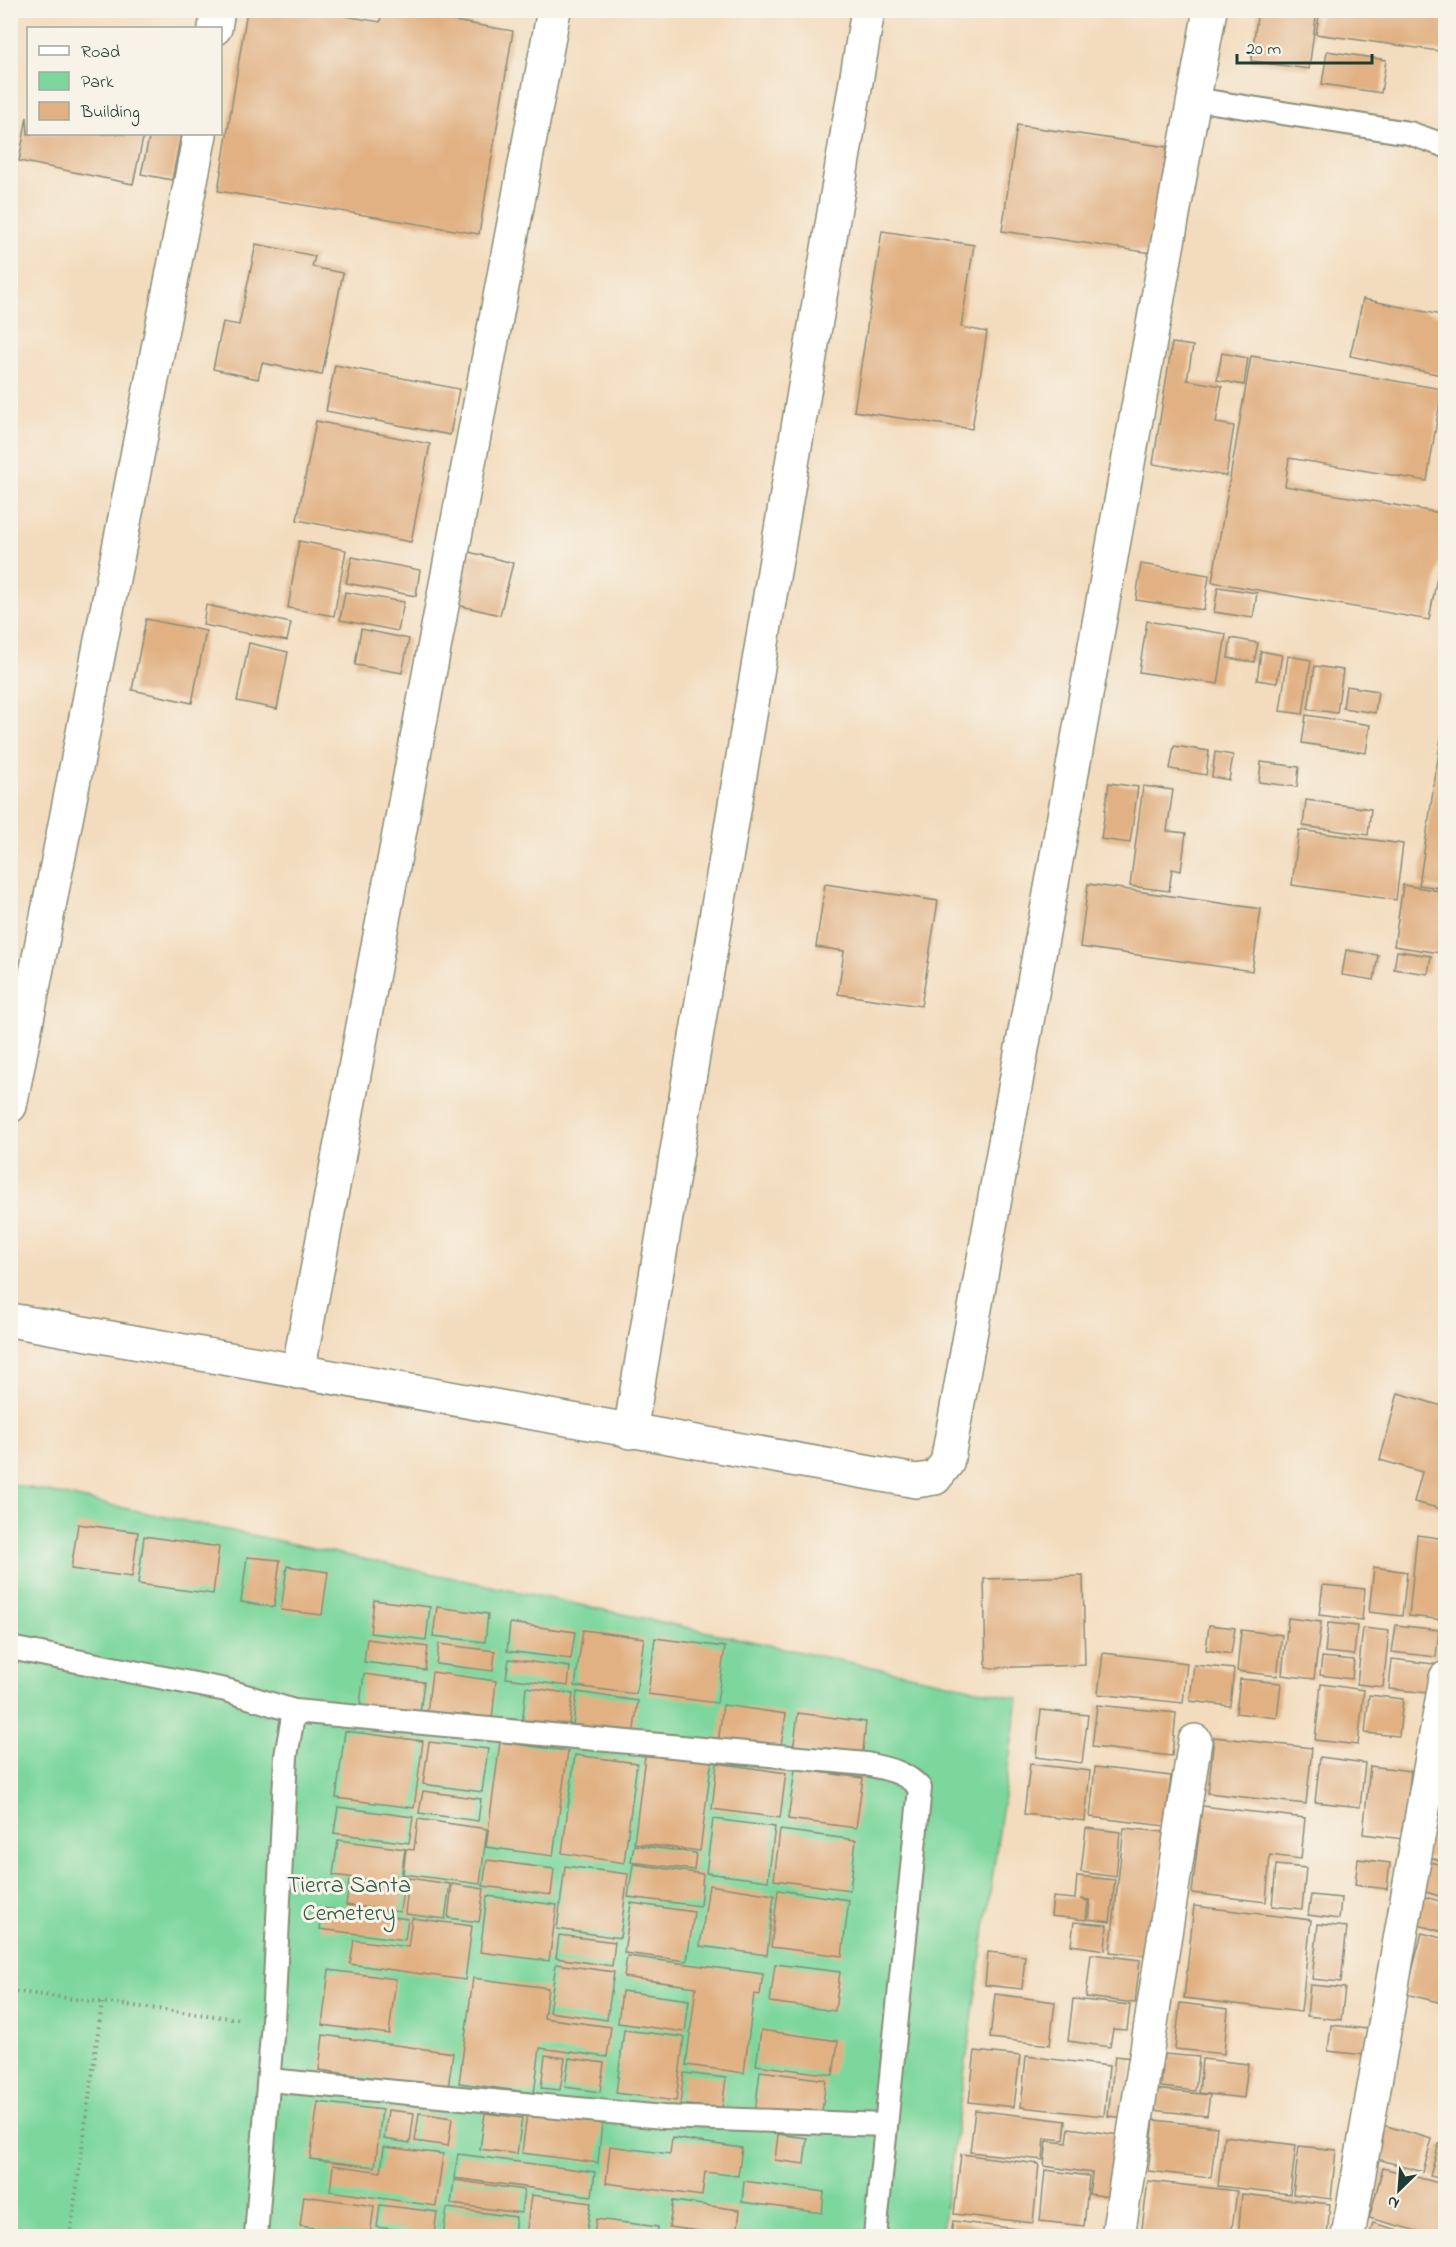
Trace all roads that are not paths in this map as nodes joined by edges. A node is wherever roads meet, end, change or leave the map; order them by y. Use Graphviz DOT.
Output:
graph roads {
  1 [pos="218,10"];
  2 [pos="554,10"];
  3 [pos="868,10"];
  4 [pos="1210,10"];
  5 [pos="216,27"];
  6 [pos="1194,99"];
  7 [pos="200,135"];
  8 [pos="1446,146"];
  9 [pos="10,1106"];
  10 [pos="10,1320"];
  11 [pos="298,1372"];
  12 [pos="630,1432"];
  13 [pos="10,1648"];
  14 [pos="1446,1678"];
  15 [pos="294,1711"];
  16 [pos="1195,1741"];
  17 [pos="269,2080"];
  18 [pos="884,2125"];
  19 [pos="256,2236"];
  20 [pos="875,2236"];
  21 [pos="1118,2236"];
  22 [pos="1348,2236"];
  1 -- 5 [label="street"];
  2 -- 11 [label="street"];
  3 -- 12 [label="street"];
  4 -- 6 [label="street"];
  6 -- 8 [label="lane"];
  6 -- 12 [label="street"];
  7 -- 9 [label="street"];
  10 -- 11 [label="street"];
  11 -- 12 [label="street"];
  13 -- 15 [label="lane"];
  14 -- 22 [label="street"];
  15 -- 17 [label="lane"];
  15 -- 18 [label="lane"];
  16 -- 21 [label="street"];
  17 -- 18 [label="lane"];
  17 -- 19 [label="lane"];
  18 -- 20 [label="lane"];
}
